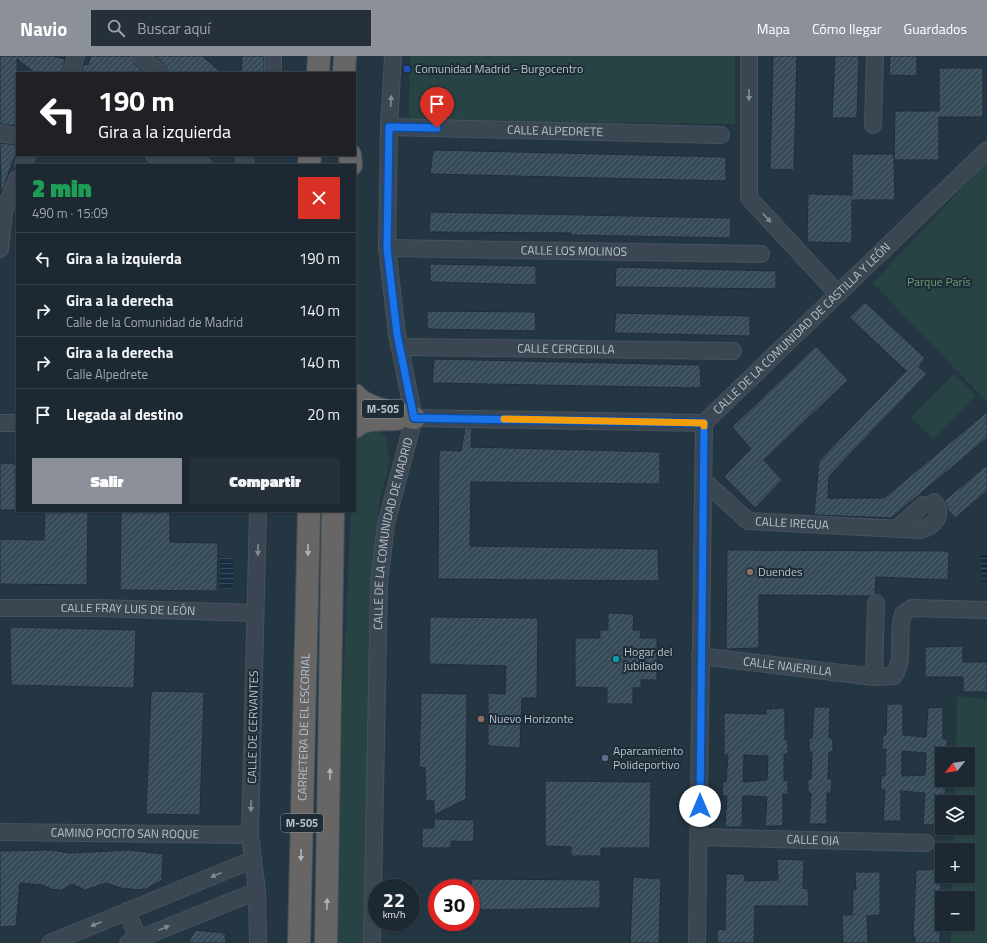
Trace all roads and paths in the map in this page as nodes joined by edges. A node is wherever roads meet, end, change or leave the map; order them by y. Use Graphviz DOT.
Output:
graph roads {
  1 [pos="76,56"];
  2 [pos="140,56"];
  3 [pos="273,56"];
  4 [pos="320,56"];
  5 [pos="345,56"];
  6 [pos="393,56"];
  7 [pos="749,56"];
  8 [pos="875,56"];
  9 [pos="71,72"];
  10 [pos="159,72"];
  11 [pos="273,72"];
  12 [pos="319,72"];
  13 [pos="344,72"];
  14 [pos="873,125"];
  15 [pos="389,127"];
  16 [pos="0,133"];
  17 [pos="721,134"];
  18 [pos="16,136"];
  19 [pos="987,150"];
  20 [pos="159,156"];
  21 [pos="198,164"];
  22 [pos="16,182"];
  23 [pos="7,211"];
  24 [pos="387,248"];
  25 [pos="0,249"];
  26 [pos="761,254"];
  27 [pos="838,294"];
  28 [pos="399,347"];
  29 [pos="733,351"];
  30 [pos="356,396"];
  31 [pos="414,418"];
  32 [pos="0,423"];
  33 [pos="704,423"];
  34 [pos="16,424"];
  35 [pos="356,426"];
  36 [pos="703,480"];
  37 [pos="928,504"];
  38 [pos="258,512"];
  39 [pos="309,512"];
  40 [pos="333,512"];
  41 [pos="344,512"];
  42 [pos="876,603"];
  43 [pos="0,608"];
  44 [pos="987,610"];
  45 [pos="256,613"];
  46 [pos="700,656"];
  47 [pos="874,677"];
  48 [pos="331,728"];
  49 [pos="0,832"];
  50 [pos="250,835"];
  51 [pos="699,837"];
  52 [pos="926,843"];
  53 [pos="252,860"];
  54 [pos="257,891"];
  55 [pos="127,911"];
  56 [pos="133,941"];
  57 [pos="50,943"];
  58 [pos="258,943"];
  59 [pos="299,943"];
  60 [pos="326,943"];
  61 [pos="372,943"];
  62 [pos="697,943"];
  1 -- 9 [label="street"];
  2 -- 10 [label="street"];
  3 -- 11 [label="street"];
  4 -- 12 [label="highway"];
  5 -- 13 [label="highway"];
  15 -- 6 [label="street, CALLE DE LA COMUNIDAD DE MADRID, one-way"];
  7 -- 27 [label="street, one-way"];
  8 -- 14 [label="street"];
  15 -- 17 [label="street, CALLE ALPEDRETE"];
  15 -- 24 [label="street, CALLE DE LA COMUNIDAD DE MADRID"];
  16 -- 18 [label="street"];
  19 -- 27 [label="street, CALLE DE LA COMUNIDAD DE CASTILLA Y LEÓN"];
  20 -- 21 [label="street"];
  22 -- 23 [label="street"];
  23 -- 25 [label="street"];
  24 -- 26 [label="street, CALLE LOS MOLINOS"];
  24 -- 28 [label="street, CALLE DE LA COMUNIDAD DE MADRID"];
  27 -- 33 [label="street, CALLE DE LA COMUNIDAD DE CASTILLA Y LEÓN"];
  28 -- 29 [label="street, CALLE CERCEDILLA"];
  28 -- 31 [label="street, CALLE DE LA COMUNIDAD DE MADRID"];
  30 -- 31 [label="highway, M-505"];
  31 -- 33 [label="street, CALLE DE LA COMUNIDAD DE CASTILLA Y LEÓN"];
  31 -- 35 [label="highway, M-505"];
  31 -- 61 [label="street, CALLE DE LA COMUNIDAD DE MADRID"];
  32 -- 34 [label="street"];
  33 -- 36 [label="street"];
  36 -- 37 [label="street, CALLE IREGUA"];
  36 -- 46 [label="street"];
  38 -- 45 [label="street, CALLE DE CERVANTES, one-way"];
  39 -- 59 [label="highway, CARRETERA DE EL ESCORIAL / M-505, one-way"];
  40 -- 48 [label="highway, M-505"];
  41 -- 48 [label="highway, M-505"];
  42 -- 47 [label="street"];
  43 -- 45 [label="street, CALLE FRAY LUIS DE LEÓN"];
  44 -- 47 [label="street, CALLE NAJERILLA"];
  45 -- 50 [label="street, CALLE DE CERVANTES, one-way"];
  46 -- 47 [label="street, CALLE NAJERILLA"];
  46 -- 51 [label="street"];
  60 -- 48 [label="highway, M-505, one-way"];
  49 -- 50 [label="street, CAMINO POCITO SAN ROQUE"];
  50 -- 53 [label="street, CALLE DE CERVANTES"];
  51 -- 52 [label="street, CALLE OJA"];
  51 -- 62 [label="street"];
  53 -- 54 [label="street, CALLE DE CERVANTES"];
  53 -- 55 [label="street, one-way"];
  56 -- 54 [label="street, one-way"];
  54 -- 58 [label="street, CALLE DE CERVANTES"];
  55 -- 56 [label="street"];
  55 -- 57 [label="street, one-way"];
}
